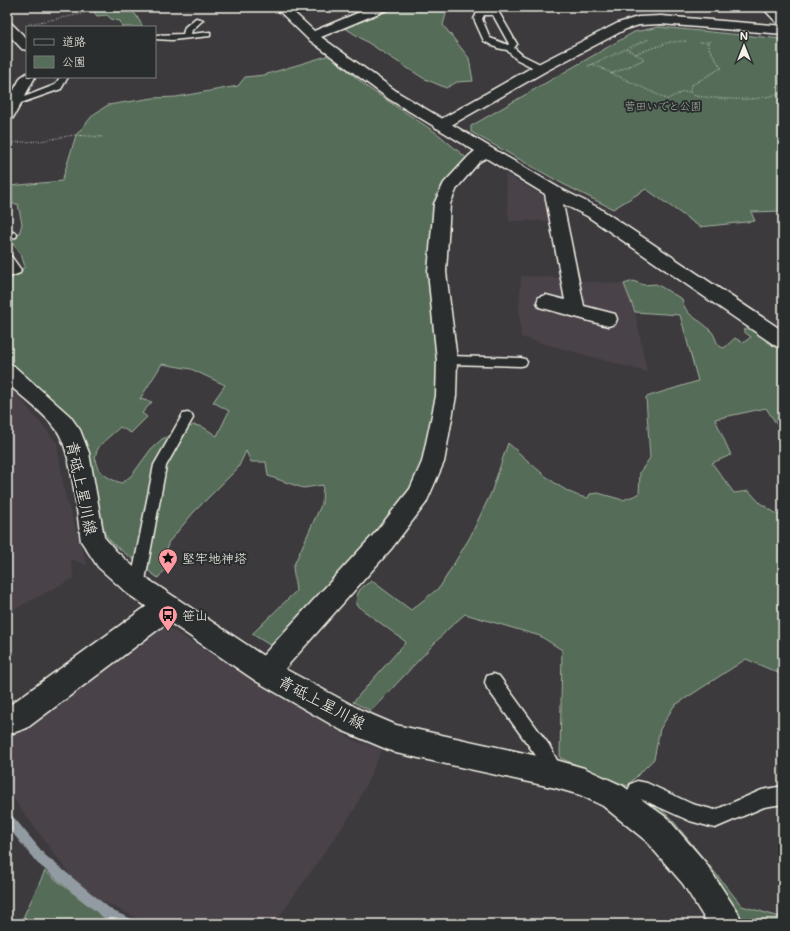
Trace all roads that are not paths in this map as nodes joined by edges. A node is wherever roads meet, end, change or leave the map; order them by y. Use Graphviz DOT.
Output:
graph roads {
  1 [pos="281,7"];
  2 [pos="382,7"];
  3 [pos="768,7"];
  4 [pos="199,20"];
  5 [pos="783,22"];
  6 [pos="9,27"];
  7 [pos="783,30"];
  8 [pos="207,34"];
  9 [pos="188,35"];
  10 [pos="312,36"];
  11 [pos="156,37"];
  12 [pos="26,45"];
  13 [pos="510,48"];
  14 [pos="541,68"];
  15 [pos="27,78"];
  16 [pos="63,78"];
  17 [pos="15,102"];
  18 [pos="7,116"];
  19 [pos="440,125"];
  20 [pos="486,150"];
  21 [pos="553,192"];
  22 [pos="7,258"];
  23 [pos="7,274"];
  24 [pos="546,302"];
  25 [pos="576,310"];
  26 [pos="608,319"];
  27 [pos="783,341"];
  28 [pos="447,360"];
  29 [pos="521,362"];
  30 [pos="7,371"];
  31 [pos="187,418"];
  32 [pos="137,586"];
  33 [pos="168,607"];
  34 [pos="266,672"];
  35 [pos="493,682"];
  36 [pos="7,721"];
  37 [pos="556,774"];
  38 [pos="783,795"];
  39 [pos="629,807"];
  40 [pos="727,924"];
  1 -- 10 [label="street"];
  2 -- 10 [label="street"];
  3 -- 5 [label="street"];
  4 -- 9 [label="lane"];
  6 -- 12 [label="street"];
  7 -- 14 [label="street"];
  8 -- 9 [label="lane"];
  9 -- 11 [label="lane"];
  10 -- 19 [label="street"];
  13 -- 13 [label="lane"];
  13 -- 14 [label="lane"];
  14 -- 19 [label="street"];
  15 -- 17 [label="street"];
  16 -- 17 [label="lane"];
  17 -- 18 [label="street"];
  19 -- 20 [label="street"];
  20 -- 21 [label="street"];
  20 -- 28 [label="street"];
  21 -- 25 [label="street"];
  21 -- 27 [label="street"];
  22 -- 23 [label="lane"];
  24 -- 25 [label="street"];
  25 -- 26 [label="street"];
  28 -- 29 [label="lane"];
  28 -- 34 [label="street"];
  30 -- 32 [label="street, 青砥上星川線"];
  31 -- 32 [label="lane"];
  32 -- 33 [label="street, 青砥上星川線"];
  33 -- 34 [label="street, 青砥上星川線"];
  33 -- 36 [label="street"];
  34 -- 37 [label="street, 青砥上星川線"];
  35 -- 37 [label="lane"];
  37 -- 39 [label="street, 青砥上星川線"];
  38 -- 39 [label="lane"];
  39 -- 40 [label="street, 青砥上星川線"];
}
